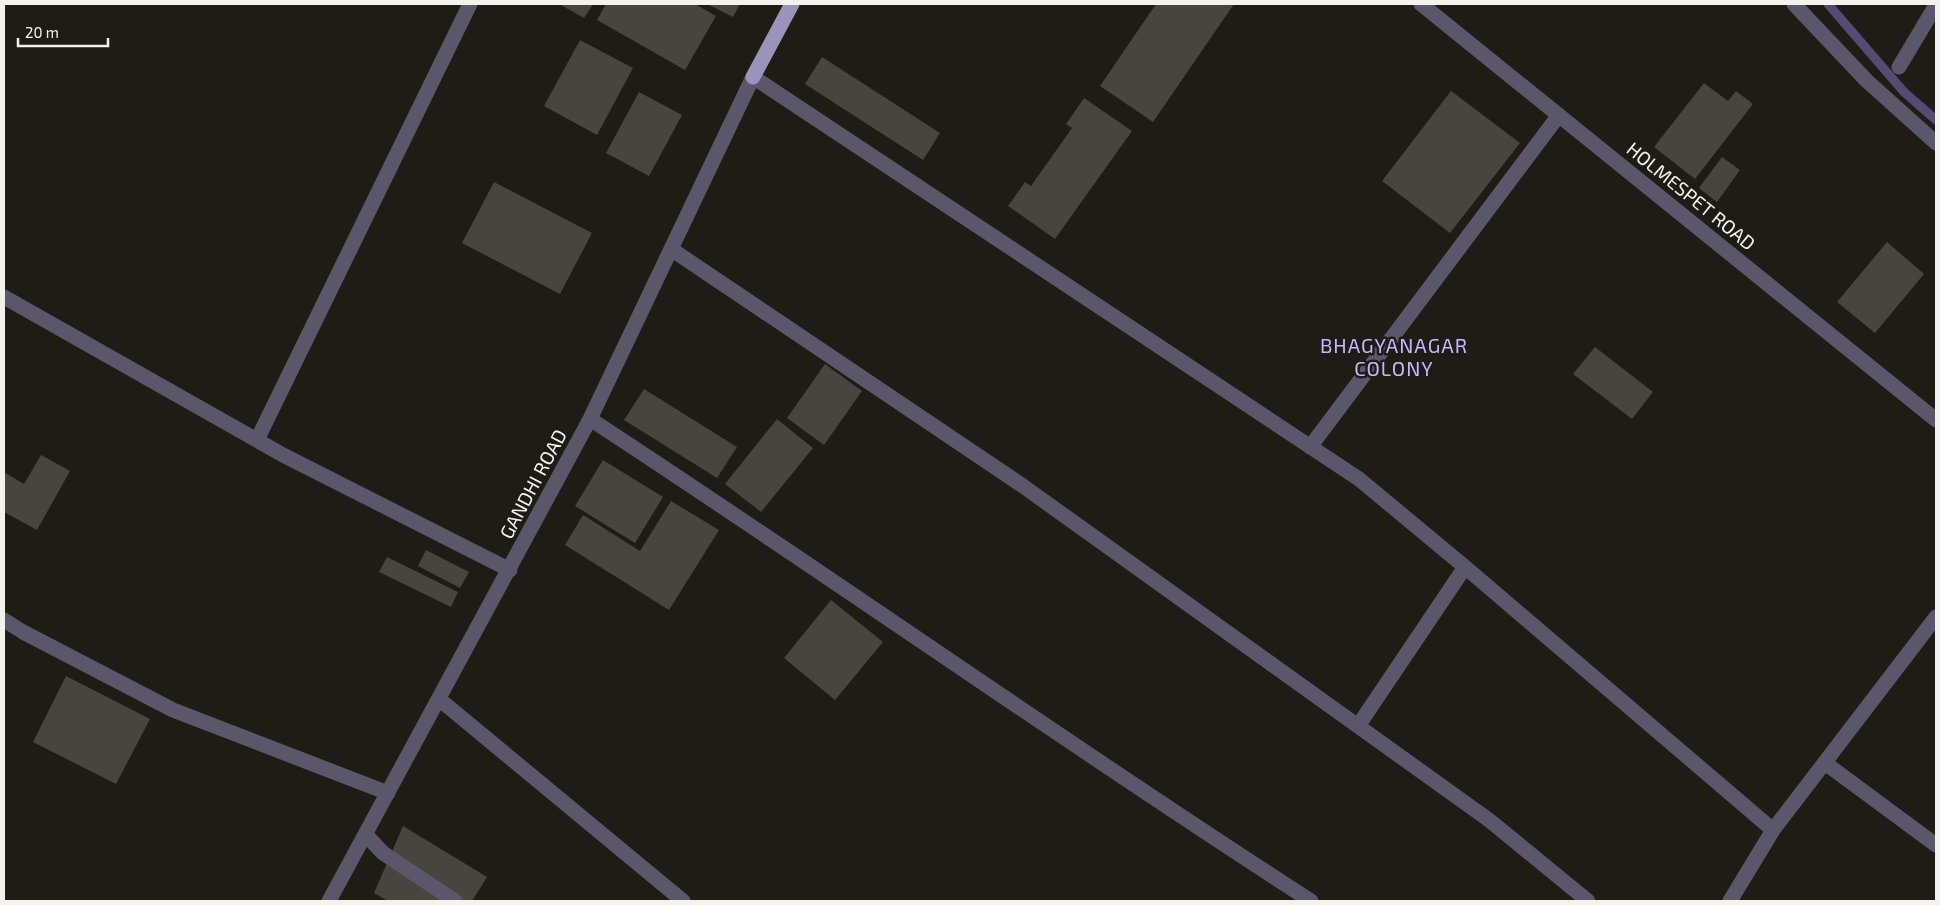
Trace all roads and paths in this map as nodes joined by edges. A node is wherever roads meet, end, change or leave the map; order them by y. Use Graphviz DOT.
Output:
graph roads {
  1 [pos="470,4"];
  2 [pos="792,4"];
  3 [pos="1421,4"];
  4 [pos="1794,4"];
  5 [pos="1936,5"];
  6 [pos="1899,67"];
  7 [pos="753,76"];
  8 [pos="1559,115"];
  9 [pos="1936,143"];
  10 [pos="671,249"];
  11 [pos="4,297"];
  12 [pos="590,419"];
  13 [pos="1936,420"];
  14 [pos="257,440"];
  15 [pos="1310,447"];
  16 [pos="1465,567"];
  17 [pos="510,570"];
  18 [pos="1936,617"];
  19 [pos="4,620"];
  20 [pos="439,699"];
  21 [pos="1358,726"];
  22 [pos="1825,763"];
  23 [pos="388,792"];
  24 [pos="1773,830"];
  25 [pos="366,835"];
  26 [pos="1936,844"];
  27 [pos="329,901"];
  28 [pos="455,901"];
  29 [pos="683,901"];
  30 [pos="1310,901"];
  31 [pos="1588,901"];
  32 [pos="1730,901"];
  1 -- 14 [label="street"];
  2 -- 7 [label="main road"];
  3 -- 8 [label="street, HOLMESPET ROAD"];
  4 -- 9 [label="street"];
  5 -- 6 [label="street"];
  7 -- 10 [label="street, GANDHI ROAD"];
  7 -- 15 [label="street"];
  8 -- 13 [label="street, HOLMESPET ROAD"];
  8 -- 15 [label="street"];
  10 -- 12 [label="street, GANDHI ROAD"];
  10 -- 21 [label="street"];
  11 -- 14 [label="street"];
  12 -- 17 [label="street, GANDHI ROAD"];
  12 -- 30 [label="street"];
  14 -- 17 [label="street"];
  15 -- 16 [label="street"];
  16 -- 21 [label="street"];
  16 -- 24 [label="street"];
  17 -- 20 [label="street, GANDHI ROAD"];
  18 -- 22 [label="street"];
  19 -- 23 [label="street"];
  20 -- 23 [label="street, GANDHI ROAD"];
  20 -- 29 [label="street"];
  21 -- 31 [label="street"];
  22 -- 24 [label="street"];
  22 -- 26 [label="street"];
  23 -- 25 [label="street, GANDHI ROAD"];
  24 -- 32 [label="street"];
  25 -- 27 [label="street, GANDHI ROAD"];
  25 -- 28 [label="street"];
}
